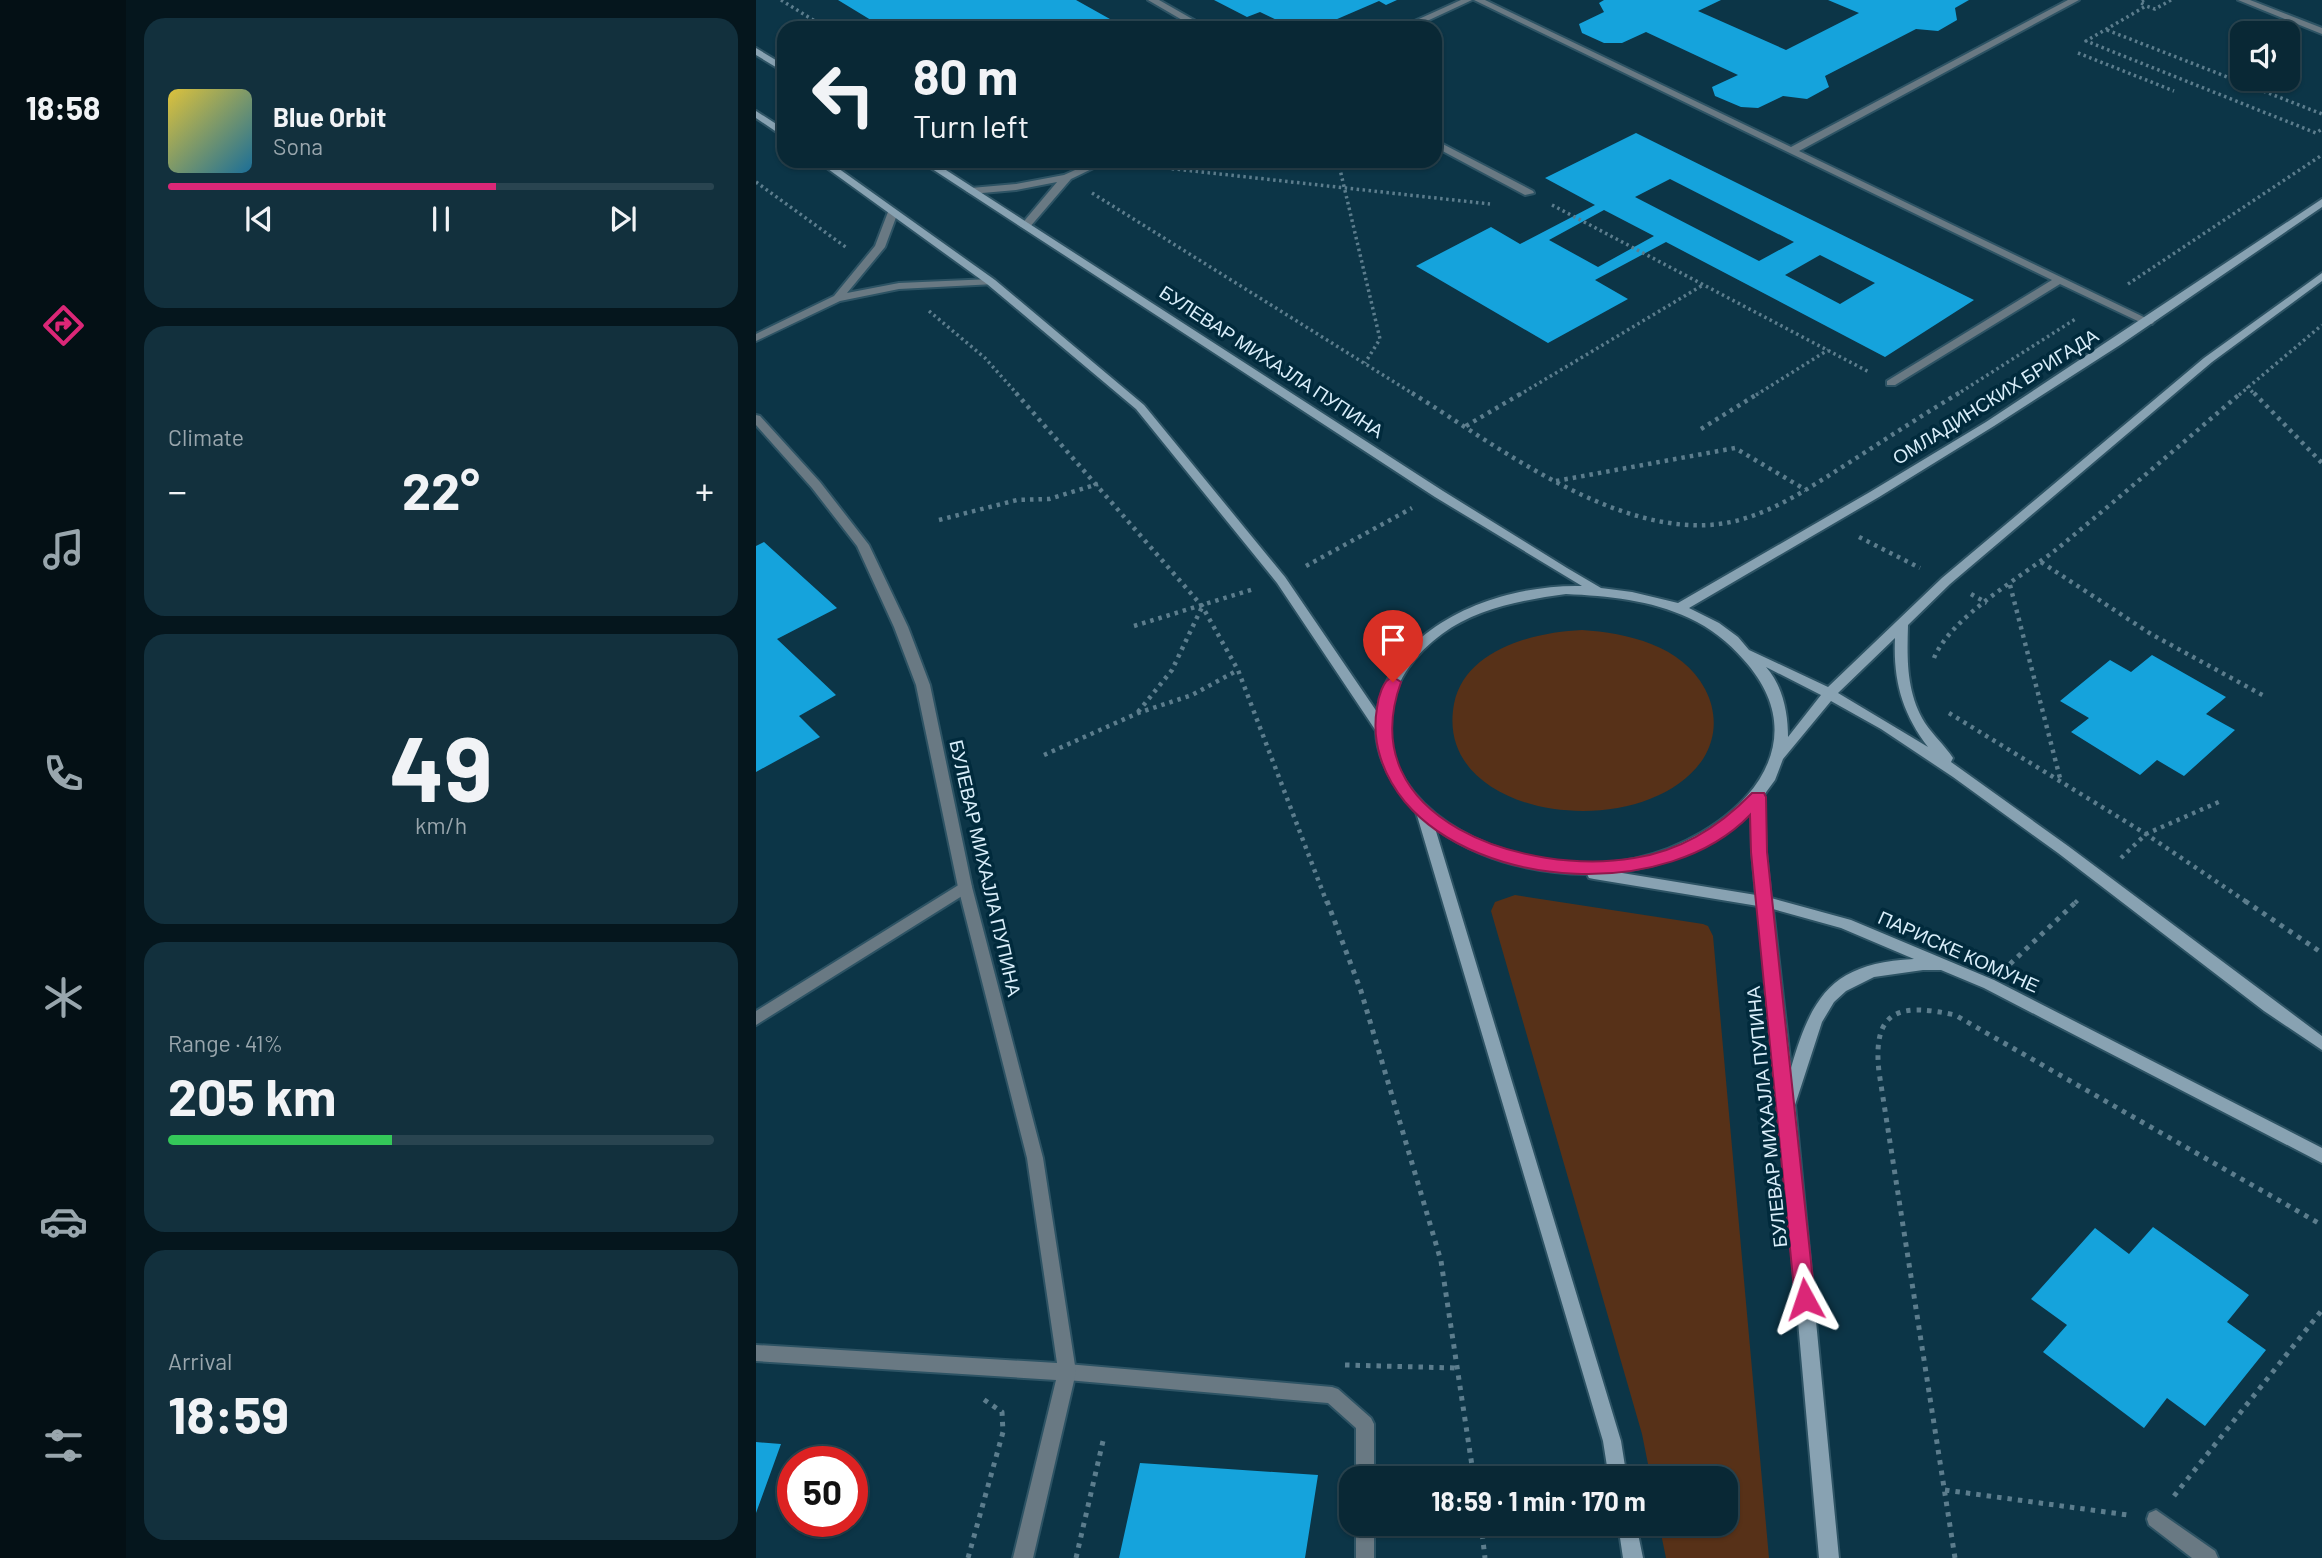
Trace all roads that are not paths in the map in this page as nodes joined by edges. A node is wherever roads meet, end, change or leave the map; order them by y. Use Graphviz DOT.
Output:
graph roads {
  1 [pos="1152,0"];
  2 [pos="1468,0"];
  3 [pos="1478,0"];
  4 [pos="2075,0"];
  5 [pos="2242,0"];
  6 [pos="1190,21"];
  7 [pos="1420,21"];
  8 [pos="2322,31"];
  9 [pos="756,51"];
  10 [pos="777,64"];
  11 [pos="756,114"];
  12 [pos="777,129"];
  13 [pos="1442,147"];
  14 [pos="1791,151"];
  15 [pos="832,168"];
  16 [pos="936,168"];
  17 [pos="1087,168"];
  18 [pos="1067,177"];
  19 [pos="971,191"];
  20 [pos="1529,193"];
  21 [pos="2322,202"];
  22 [pos="893,212"];
  23 [pos="1025,226"];
  24 [pos="2322,276"];
  25 [pos="2059,280"];
  26 [pos="991,282"];
  27 [pos="837,298"];
  28 [pos="2148,322"];
  29 [pos="756,338"];
  30 [pos="1891,383"];
  31 [pos="756,418"];
  32 [pos="1599,590"];
  33 [pos="1679,608"];
  34 [pos="1902,623"];
  35 [pos="1746,652"];
  36 [pos="1830,693"];
  37 [pos="1382,729"];
  38 [pos="1778,759"];
  39 [pos="1963,776"];
  40 [pos="1758,797"];
  41 [pos="1423,811"];
  42 [pos="1551,866"];
  43 [pos="965,887"];
  44 [pos="1765,902"];
  45 [pos="1953,967"];
  46 [pos="756,1019"];
  47 [pos="2322,1044"];
  48 [pos="1787,1107"];
  49 [pos="2322,1156"];
  50 [pos="756,1353"];
  51 [pos="1068,1372"];
  52 [pos="1365,1466"];
  53 [pos="1616,1466"];
  54 [pos="2156,1519"];
  55 [pos="1365,1536"];
  56 [pos="1629,1536"];
  57 [pos="1365,1557"];
  58 [pos="1023,1558"];
  59 [pos="1633,1558"];
  60 [pos="1829,1558"];
  61 [pos="2208,1558"];
  1 -- 6 [label="street"];
  2 -- 7 [label="street"];
  3 -- 14 [label="street"];
  4 -- 14 [label="street"];
  5 -- 8 [label="street"];
  9 -- 10 [label="main road"];
  11 -- 12 [label="main road"];
  13 -- 20 [label="street"];
  14 -- 25 [label="street"];
  15 -- 22 [label="main road"];
  16 -- 19 [label="main road, БУЛЕВАР МИХАЈЛА ПУПИНА"];
  17 -- 18 [label="street"];
  18 -- 19 [label="street"];
  18 -- 23 [label="street"];
  19 -- 23 [label="main road, БУЛЕВАР МИХАЈЛА ПУПИНА"];
  21 -- 28 [label="main road, ОМЛАДИНСКИХ БРИГАДА"];
  22 -- 26 [label="main road"];
  22 -- 27 [label="street"];
  23 -- 32 [label="main road, БУЛЕВАР МИХАЈЛА ПУПИНА"];
  24 -- 34 [label="main road"];
  25 -- 28 [label="street"];
  25 -- 30 [label="street"];
  26 -- 27 [label="street"];
  26 -- 37 [label="main road"];
  27 -- 29 [label="street"];
  28 -- 33 [label="main road, ОМЛАДИНСКИХ БРИГАДА"];
  31 -- 43 [label="street, БУЛЕВАР МИХАЈЛА ПУПИНА"];
  32 -- 33 [label="main road"];
  32 -- 37 [label="main road"];
  33 -- 35 [label="main road"];
  34 -- 36 [label="main road"];
  34 -- 39 [label="main road"];
  35 -- 36 [label="main road"];
  35 -- 38 [label="main road"];
  36 -- 38 [label="main road"];
  36 -- 39 [label="main road"];
  37 -- 41 [label="main road"];
  38 -- 40 [label="main road"];
  39 -- 47 [label="main road"];
  40 -- 42 [label="main road"];
  40 -- 44 [label="main road, БУЛЕВАР МИХАЈЛА ПУПИНА"];
  41 -- 42 [label="main road"];
  41 -- 53 [label="main road"];
  42 -- 44 [label="main road, ПАРИСКЕ КОМУНЕ"];
  43 -- 46 [label="street"];
  43 -- 51 [label="street, БУЛЕВАР МИХАЈЛА ПУПИНА"];
  44 -- 45 [label="main road, ПАРИСКЕ КОМУНЕ"];
  44 -- 48 [label="main road, БУЛЕВАР МИХАЈЛА ПУПИНА"];
  45 -- 48 [label="main road"];
  45 -- 49 [label="main road, ПАРИСКЕ КОМУНЕ"];
  48 -- 60 [label="main road, БУЛЕВАР МИХАЈЛА ПУПИНА"];
  50 -- 51 [label="street"];
  51 -- 52 [label="street"];
  51 -- 58 [label="street"];
  54 -- 61 [label="street"];
  55 -- 57 [label="street"];
  56 -- 59 [label="main road"];
}
